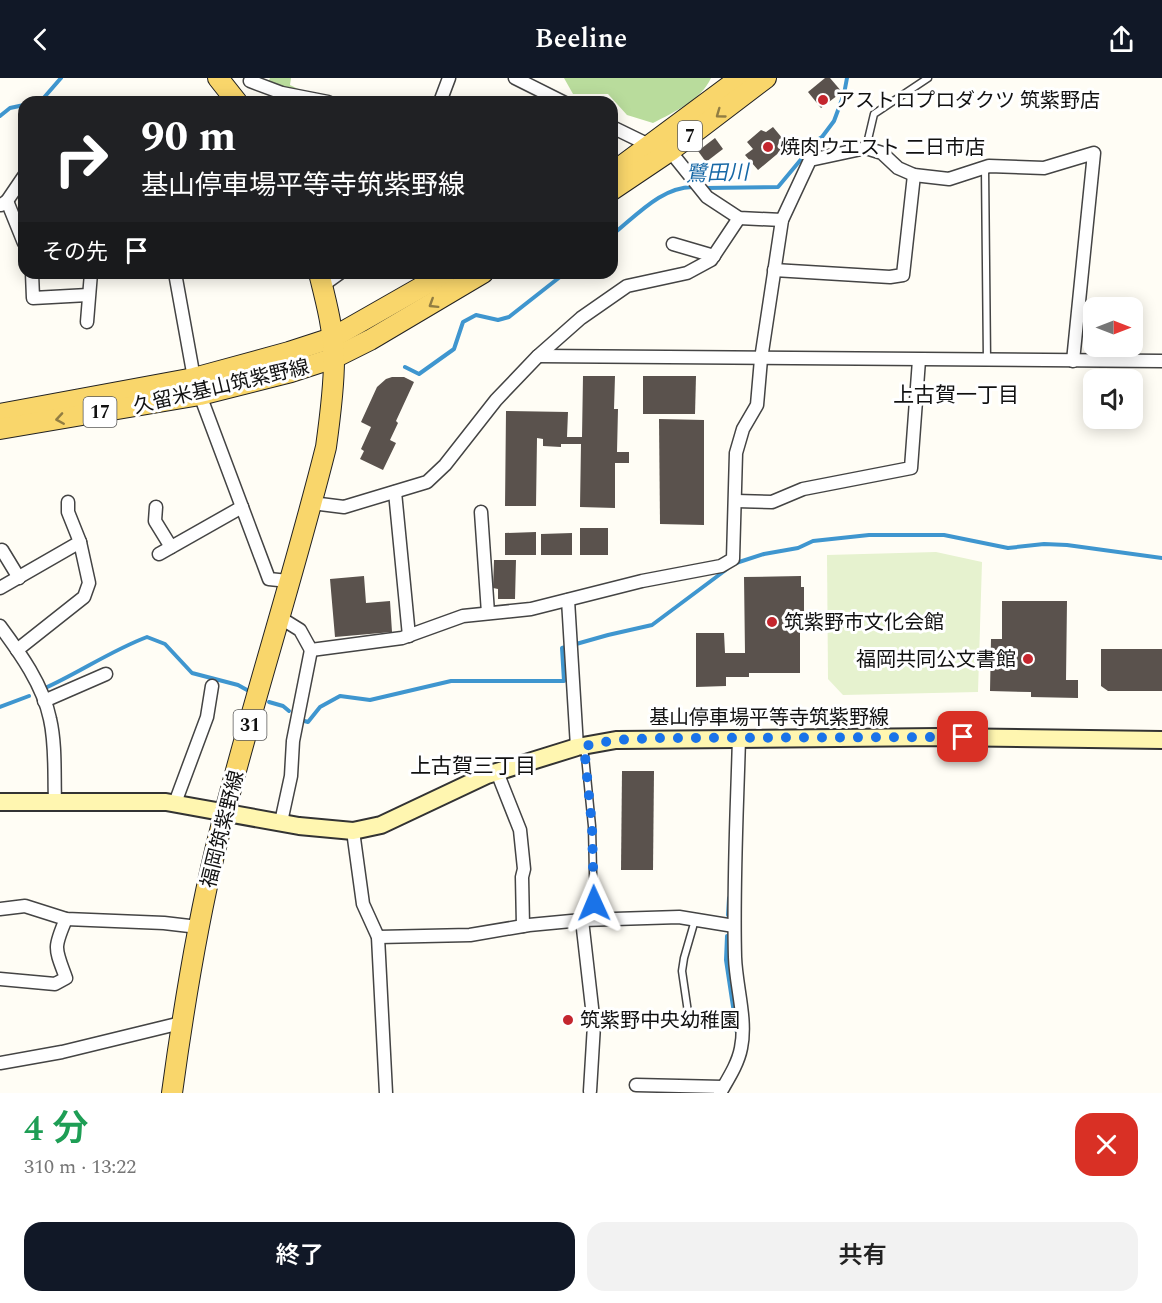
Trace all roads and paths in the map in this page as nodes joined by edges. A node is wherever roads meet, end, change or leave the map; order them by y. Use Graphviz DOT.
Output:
graph roads {
  1 [pos="218,78"];
  2 [pos="449,78"];
  3 [pos="515,78"];
  4 [pos="740,78"];
  5 [pos="766,78"];
  6 [pos="928,78"];
  7 [pos="251,80"];
  8 [pos="231,96"];
  9 [pos="238,96"];
  10 [pos="297,96"];
  11 [pos="442,96"];
  12 [pos="550,96"];
  13 [pos="618,130"];
  14 [pos="651,146"];
  15 [pos="866,148"];
  16 [pos="670,151"];
  17 [pos="985,167"];
  18 [pos="618,169"];
  19 [pos="914,175"];
  20 [pos="18,184"];
  21 [pos="618,186"];
  22 [pos="4,203"];
  23 [pos="739,218"];
  24 [pos="782,220"];
  25 [pos="18,231"];
  26 [pos="673,244"];
  27 [pos="714,256"];
  28 [pos="774,270"];
  29 [pos="32,279"];
  30 [pos="90,279"];
  31 [pos="176,279"];
  32 [pos="320,279"];
  33 [pos="432,279"];
  34 [pos="473,279"];
  35 [pos="88,295"];
  36 [pos="87,322"];
  37 [pos="332,338"];
  38 [pos="538,356"];
  39 [pos="334,358"];
  40 [pos="761,358"];
  41 [pos="919,360"];
  42 [pos="987,360"];
  43 [pos="1072,361"];
  44 [pos="1162,361"];
  45 [pos="197,386"];
  46 [pos="0,414"];
  47 [pos="0,429"];
  48 [pos="395,492"];
  49 [pos="736,501"];
  50 [pos="68,502"];
  51 [pos="312,503"];
  52 [pos="156,507"];
  53 [pos="242,507"];
  54 [pos="481,512"];
  55 [pos="80,542"];
  56 [pos="171,547"];
  57 [pos="2,549"];
  58 [pos="159,554"];
  59 [pos="19,578"];
  60 [pos="288,582"];
  61 [pos="0,588"];
  62 [pos="568,600"];
  63 [pos="488,613"];
  64 [pos="279,616"];
  65 [pos="0,626"];
  66 [pos="409,636"];
  67 [pos="17,650"];
  68 [pos="310,650"];
  69 [pos="106,674"];
  70 [pos="212,686"];
  71 [pos="44,701"];
  72 [pos="739,738"];
  73 [pos="1162,740"];
  74 [pos="580,746"];
  75 [pos="497,772"];
  76 [pos="55,801"];
  77 [pos="0,802"];
  78 [pos="175,803"];
  79 [pos="226,812"];
  80 [pos="281,822"];
  81 [pos="353,831"];
  82 [pos="0,909"];
  83 [pos="66,919"];
  84 [pos="588,920"];
  85 [pos="695,920"];
  86 [pos="523,926"];
  87 [pos="734,926"];
  88 [pos="198,927"];
  89 [pos="378,937"];
  90 [pos="0,979"];
  91 [pos="689,1019"];
  92 [pos="181,1023"];
  93 [pos="0,1063"];
  94 [pos="636,1085"];
  95 [pos="721,1090"];
  96 [pos="590,1091"];
  97 [pos="172,1093"];
  98 [pos="386,1093"];
  1 -- 8 [label="main road"];
  2 -- 11 [label="street"];
  3 -- 12 [label="street"];
  4 -- 14 [label="main road, 7"];
  5 -- 16 [label="main road, 7, one-way"];
  6 -- 15 [label="lane"];
  7 -- 9 [label="street"];
  7 -- 10 [label="street"];
  13 -- 14 [label="street"];
  14 -- 18 [label="main road, 7"];
  15 -- 19 [label="street"];
  15 -- 24 [label="street"];
  16 -- 21 [label="main road, 7"];
  16 -- 23 [label="street"];
  17 -- 19 [label="street"];
  17 -- 42 [label="lane"];
  17 -- 43 [label="street"];
  19 -- 28 [label="street"];
  20 -- 22 [label="street"];
  22 -- 25 [label="street"];
  23 -- 24 [label="street"];
  23 -- 27 [label="street"];
  24 -- 28 [label="street"];
  26 -- 27 [label="street"];
  27 -- 38 [label="street"];
  28 -- 40 [label="street"];
  29 -- 35 [label="street"];
  30 -- 35 [label="street"];
  31 -- 45 [label="street"];
  32 -- 37 [label="main road, 福岡筑紫野線"];
  33 -- 37 [label="main road, 久留米基山筑紫野線"];
  34 -- 39 [label="main road, 久留米基山筑紫野線, one-way"];
  35 -- 36 [label="street"];
  37 -- 39 [label="main road, 福岡筑紫野線"];
  37 -- 45 [label="main road, 久留米基山筑紫野線 / 17"];
  38 -- 40 [label="street"];
  38 -- 48 [label="street"];
  39 -- 45 [label="main road, 久留米基山筑紫野線 / 17"];
  39 -- 51 [label="main road, 福岡筑紫野線 / 31"];
  40 -- 41 [label="street"];
  40 -- 49 [label="street"];
  41 -- 42 [label="street"];
  41 -- 49 [label="street"];
  42 -- 43 [label="street"];
  43 -- 44 [label="street"];
  45 -- 46 [label="main road, 久留米基山筑紫野線 / 17"];
  45 -- 47 [label="main road, 久留米基山筑紫野線 / 17, one-way"];
  45 -- 53 [label="street"];
  48 -- 51 [label="street"];
  48 -- 66 [label="street"];
  49 -- 62 [label="street"];
  50 -- 55 [label="street"];
  51 -- 60 [label="main road, 福岡筑紫野線 / 31"];
  52 -- 56 [label="street"];
  53 -- 56 [label="street"];
  53 -- 60 [label="street"];
  54 -- 63 [label="street"];
  55 -- 59 [label="street"];
  55 -- 67 [label="street"];
  56 -- 58 [label="street"];
  57 -- 59 [label="street"];
  59 -- 61 [label="street"];
  60 -- 64 [label="main road, 福岡筑紫野線 / 31"];
  62 -- 63 [label="street"];
  62 -- 74 [label="street"];
  63 -- 66 [label="street"];
  64 -- 68 [label="street"];
  64 -- 79 [label="main road, 福岡筑紫野線 / 31"];
  65 -- 67 [label="street"];
  66 -- 68 [label="street"];
  67 -- 71 [label="street"];
  68 -- 80 [label="street"];
  69 -- 71 [label="street"];
  70 -- 78 [label="street"];
  71 -- 76 [label="street"];
  72 -- 73 [label="main road, 基山停車場平等寺筑紫野線"];
  72 -- 74 [label="main road, 基山停車場平等寺筑紫野線"];
  72 -- 87 [label="street"];
  74 -- 75 [label="main road, 基山停車場平等寺筑紫野線"];
  74 -- 84 [label="lane"];
  75 -- 81 [label="main road, 基山停車場平等寺筑紫野線"];
  75 -- 86 [label="street"];
  76 -- 77 [label="main road, 基山停車場平等寺筑紫野線"];
  76 -- 78 [label="main road, 基山停車場平等寺筑紫野線"];
  78 -- 79 [label="main road, 基山停車場平等寺筑紫野線"];
  79 -- 80 [label="main road, 基山停車場平等寺筑紫野線"];
  79 -- 88 [label="main road, 福岡筑紫野線 / 31"];
  80 -- 81 [label="main road, 基山停車場平等寺筑紫野線"];
  81 -- 89 [label="street"];
  82 -- 83 [label="street"];
  83 -- 88 [label="street"];
  83 -- 90 [label="street"];
  84 -- 85 [label="street"];
  84 -- 86 [label="street"];
  84 -- 96 [label="street"];
  85 -- 87 [label="street"];
  85 -- 91 [label="lane"];
  86 -- 89 [label="street"];
  87 -- 95 [label="street"];
  88 -- 92 [label="main road, 福岡筑紫野線 / 31"];
  89 -- 98 [label="street"];
  92 -- 93 [label="street"];
  92 -- 97 [label="main road, 福岡筑紫野線 / 31"];
  94 -- 95 [label="street"];
}
